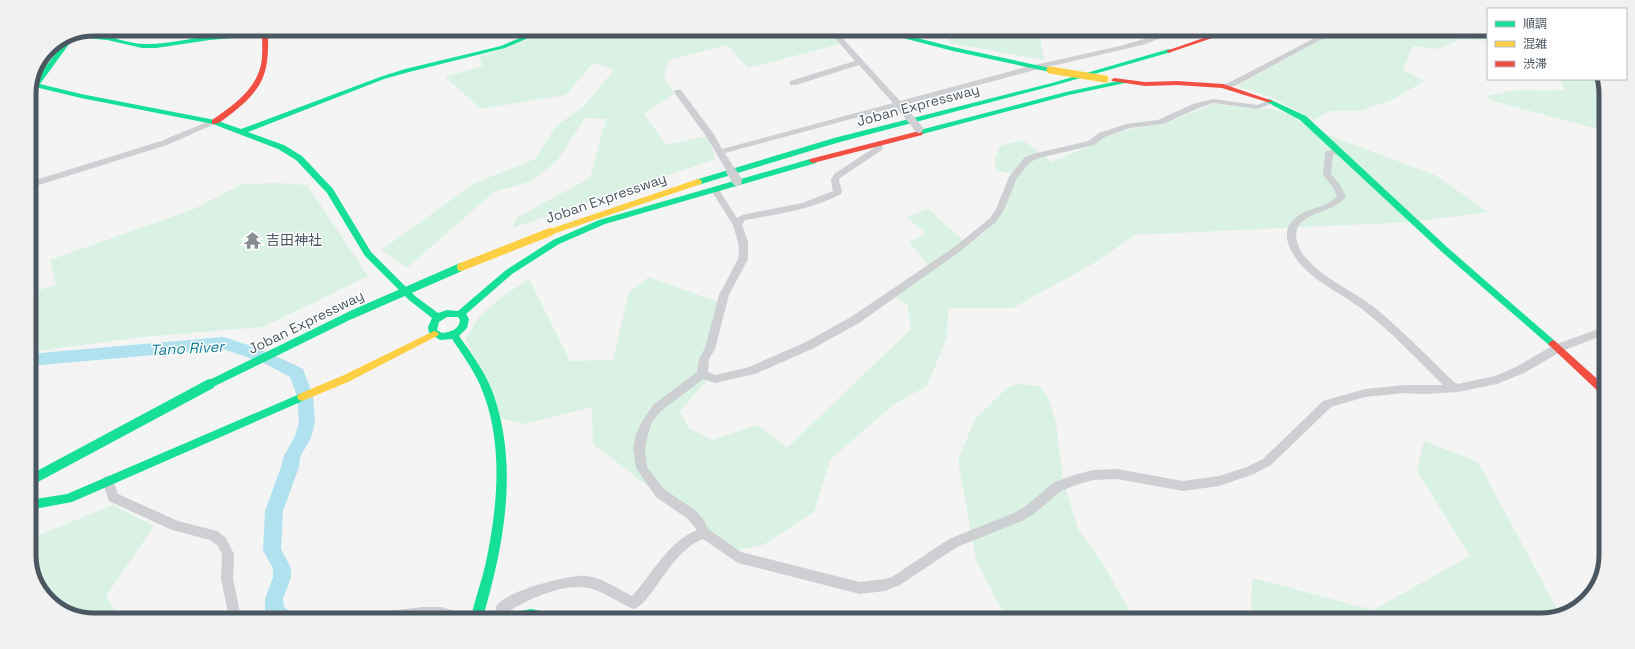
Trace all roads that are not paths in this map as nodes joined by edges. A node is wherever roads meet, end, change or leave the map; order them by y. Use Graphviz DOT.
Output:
graph roads {
  1 [pos="233,36"];
  2 [pos="267,36"];
  3 [pos="530,36"];
  4 [pos="837,36"];
  5 [pos="902,36"];
  6 [pos="1164,36"];
  7 [pos="1186,36"];
  8 [pos="1192,36"];
  9 [pos="1215,36"];
  10 [pos="1313,36"];
  11 [pos="1323,36"];
  12 [pos="86,37"];
  13 [pos="67,43"];
  14 [pos="1167,44"];
  15 [pos="861,62"];
  16 [pos="1036,67"];
  17 [pos="38,79"];
  18 [pos="1123,82"];
  19 [pos="793,83"];
  20 [pos="37,85"];
  21 [pos="1223,86"];
  22 [pos="678,92"];
  23 [pos="1271,102"];
  24 [pos="899,105"];
  25 [pos="215,122"];
  26 [pos="920,131"];
  27 [pos="241,132"];
  28 [pos="879,144"];
  29 [pos="782,147"];
  30 [pos="1339,151"];
  31 [pos="720,153"];
  32 [pos="737,160"];
  33 [pos="715,166"];
  34 [pos="738,182"];
  35 [pos="36,183"];
  36 [pos="715,190"];
  37 [pos="737,225"];
  38 [pos="406,280"];
  39 [pos="392,286"];
  40 [pos="460,314"];
  41 [pos="438,318"];
  42 [pos="1599,333"];
  43 [pos="434,334"];
  44 [pos="454,335"];
  45 [pos="1558,348"];
  46 [pos="702,374"];
  47 [pos="1599,386"];
  48 [pos="1458,388"];
  49 [pos="36,477"];
  50 [pos="108,481"];
  51 [pos="36,504"];
  52 [pos="704,533"];
  53 [pos="234,613"];
  54 [pos="479,613"];
  55 [pos="502,613"];
  1 -- 12 [label="main road"];
  2 -- 25 [label="main road"];
  3 -- 27 [label="main road"];
  4 -- 15 [label="street"];
  5 -- 16 [label="main road"];
  6 -- 16 [label="street"];
  7 -- 14 [label="main road"];
  8 -- 14 [label="main road, Joban Expressway"];
  9 -- 49 [label="main road, Joban Expressway, bridge"];
  10 -- 21 [label="street"];
  11 -- 21 [label="street"];
  13 -- 17 [label="main road"];
  14 -- 29 [label="main road, Joban Expressway"];
  15 -- 19 [label="street"];
  15 -- 24 [label="street"];
  16 -- 18 [label="main road, bridge"];
  16 -- 24 [label="street"];
  18 -- 21 [label="main road"];
  18 -- 26 [label="main road"];
  20 -- 25 [label="main road"];
  21 -- 23 [label="main road"];
  22 -- 31 [label="street"];
  23 -- 30 [label="main road"];
  23 -- 46 [label="street"];
  24 -- 26 [label="street, bridge"];
  24 -- 31 [label="street"];
  25 -- 27 [label="main road"];
  25 -- 35 [label="street"];
  26 -- 28 [label="main road"];
  27 -- 41 [label="main road"];
  28 -- 34 [label="main road"];
  28 -- 37 [label="street"];
  30 -- 45 [label="main road"];
  30 -- 48 [label="street"];
  31 -- 34 [label="street, bridge"];
  32 -- 33 [label="main road"];
  34 -- 36 [label="main road"];
  36 -- 37 [label="street"];
  36 -- 40 [label="main road"];
  37 -- 46 [label="street"];
  38 -- 39 [label="main road"];
  40 -- 41 [label="main road"];
  40 -- 44 [label="main road"];
  41 -- 43 [label="main road"];
  42 -- 45 [label="street"];
  43 -- 44 [label="main road"];
  43 -- 50 [label="main road"];
  44 -- 54 [label="main road"];
  45 -- 47 [label="main road"];
  45 -- 48 [label="street"];
  46 -- 52 [label="street"];
  48 -- 52 [label="street"];
  50 -- 51 [label="main road"];
  50 -- 53 [label="street"];
  52 -- 55 [label="street"];
}
